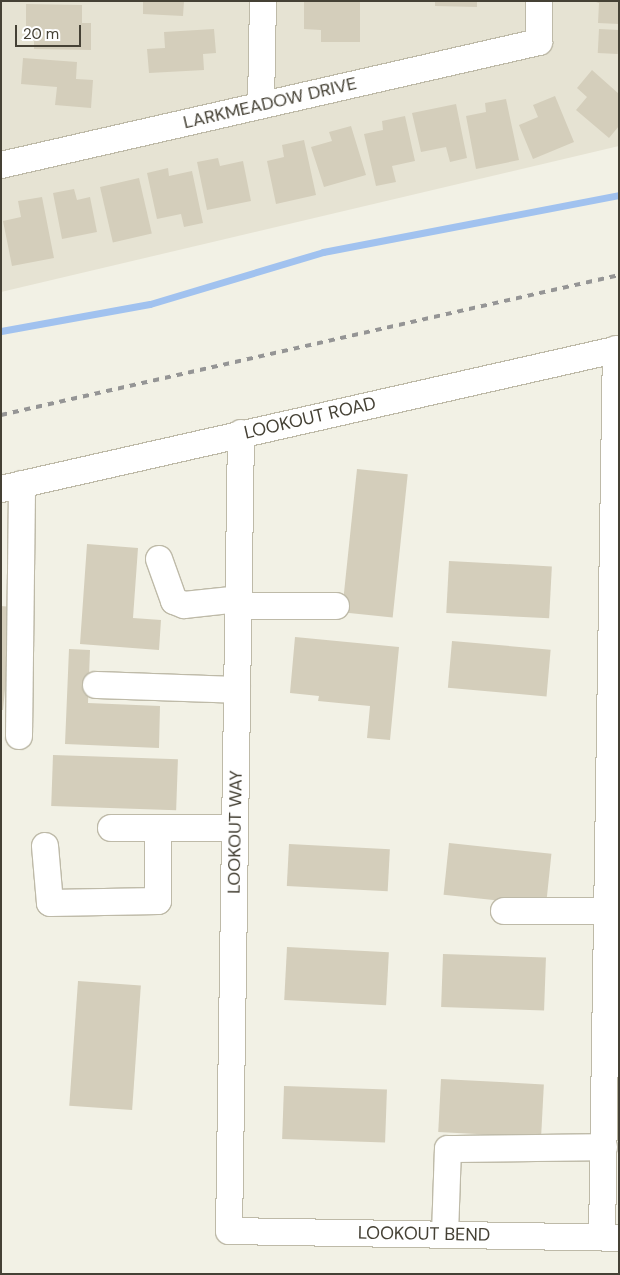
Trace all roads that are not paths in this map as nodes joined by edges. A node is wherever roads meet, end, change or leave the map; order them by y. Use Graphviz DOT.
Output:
graph roads {
  1 [pos="263,1"];
  2 [pos="539,1"];
  3 [pos="261,104"];
  4 [pos="1,165"];
  5 [pos="617,349"];
  6 [pos="241,433"];
  7 [pos="12,487"];
  8 [pos="159,559"];
  9 [pos="239,603"];
  10 [pos="336,606"];
  11 [pos="96,685"];
  12 [pos="237,690"];
  13 [pos="19,736"];
  14 [pos="111,828"];
  15 [pos="235,828"];
  16 [pos="158,829"];
  17 [pos="45,846"];
  18 [pos="607,911"];
  19 [pos="504,912"];
  20 [pos="604,1147"];
  21 [pos="229,1231"];
  22 [pos="445,1234"];
  23 [pos="611,1238"];
  1 -- 3 [label="street"];
  2 -- 3 [label="street, LARKMEADOW DRIVE"];
  3 -- 4 [label="street, LARKMEADOW DRIVE"];
  5 -- 6 [label="street, LOOKOUT ROAD"];
  5 -- 18 [label="street"];
  6 -- 7 [label="street, LOOKOUT ROAD"];
  6 -- 9 [label="street, LOOKOUT WAY"];
  7 -- 13 [label="street"];
  8 -- 9 [label="street"];
  9 -- 10 [label="street"];
  9 -- 12 [label="street, LOOKOUT WAY"];
  11 -- 12 [label="street"];
  12 -- 15 [label="street, LOOKOUT WAY"];
  14 -- 16 [label="street"];
  15 -- 16 [label="street"];
  15 -- 21 [label="street, LOOKOUT WAY"];
  16 -- 17 [label="street"];
  18 -- 19 [label="street"];
  18 -- 20 [label="street"];
  20 -- 22 [label="street"];
  20 -- 23 [label="street"];
  21 -- 22 [label="street, LOOKOUT BEND"];
  22 -- 23 [label="street, LOOKOUT BEND"];
}
